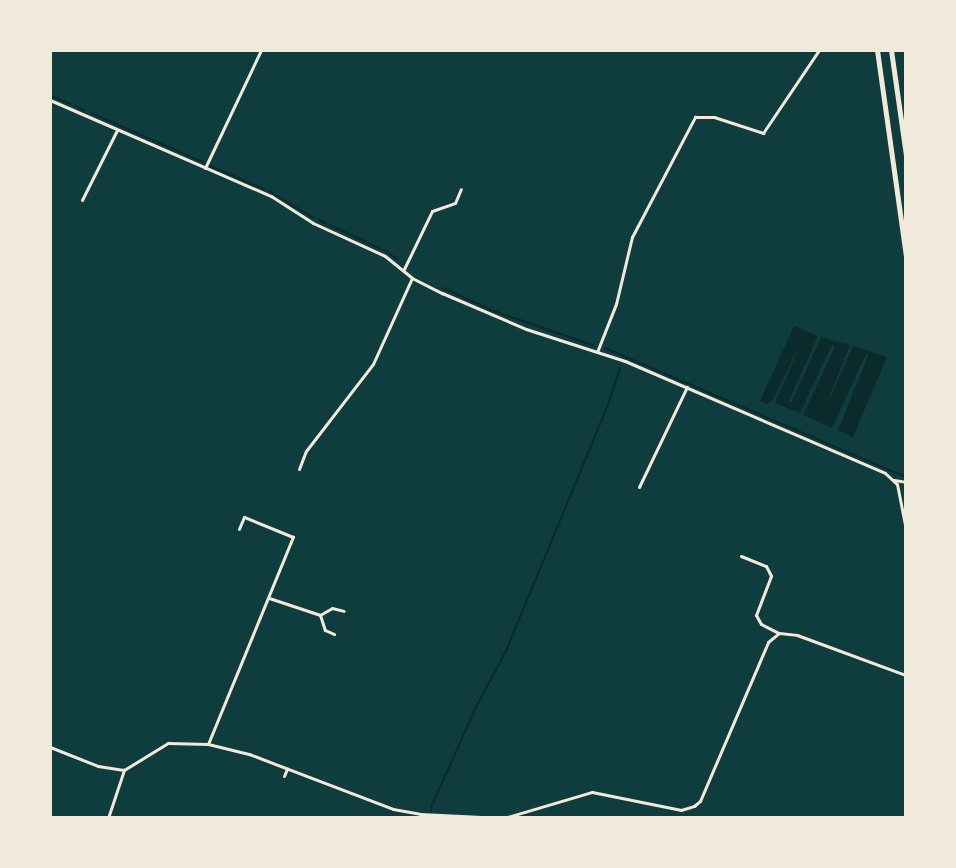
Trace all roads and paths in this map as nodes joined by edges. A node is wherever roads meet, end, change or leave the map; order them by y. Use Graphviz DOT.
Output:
graph roads {
  1 [pos="261,50"];
  2 [pos="819,50"];
  3 [pos="877,50"];
  4 [pos="891,50"];
  5 [pos="50,100"];
  6 [pos="117,130"];
  7 [pos="906,155"];
  8 [pos="205,168"];
  9 [pos="461,189"];
  10 [pos="82,200"];
  11 [pos="906,257"];
  12 [pos="404,269"];
  13 [pos="412,278"];
  14 [pos="597,352"];
  15 [pos="687,387"];
  16 [pos="299,469"];
  17 [pos="894,480"];
  18 [pos="906,482"];
  19 [pos="639,487"];
  20 [pos="239,529"];
  21 [pos="906,530"];
  22 [pos="741,556"];
  23 [pos="269,598"];
  24 [pos="344,611"];
  25 [pos="320,615"];
  26 [pos="779,633"];
  27 [pos="334,634"];
  28 [pos="906,675"];
  29 [pos="208,744"];
  30 [pos="50,747"];
  31 [pos="287,769"];
  32 [pos="124,770"];
  33 [pos="284,776"];
  34 [pos="108,818"];
  35 [pos="503,818"];
  1 -- 8 [label="street"];
  2 -- 14 [label="street"];
  3 -- 11 [label="highway"];
  4 -- 7 [label="highway"];
  5 -- 6 [label="street"];
  6 -- 8 [label="street"];
  6 -- 10 [label="street"];
  8 -- 12 [label="street"];
  9 -- 12 [label="street"];
  12 -- 13 [label="street"];
  13 -- 14 [label="street"];
  13 -- 16 [label="street"];
  14 -- 15 [label="street"];
  15 -- 17 [label="street"];
  15 -- 19 [label="street"];
  17 -- 18 [label="street"];
  17 -- 21 [label="street"];
  20 -- 23 [label="street"];
  22 -- 26 [label="street"];
  23 -- 25 [label="street"];
  23 -- 29 [label="street"];
  24 -- 25 [label="street"];
  25 -- 27 [label="street"];
  26 -- 28 [label="street"];
  26 -- 35 [label="street"];
  29 -- 31 [label="street"];
  29 -- 32 [label="street"];
  30 -- 32 [label="street"];
  31 -- 33 [label="street"];
  31 -- 35 [label="street"];
  32 -- 34 [label="street"];
}
